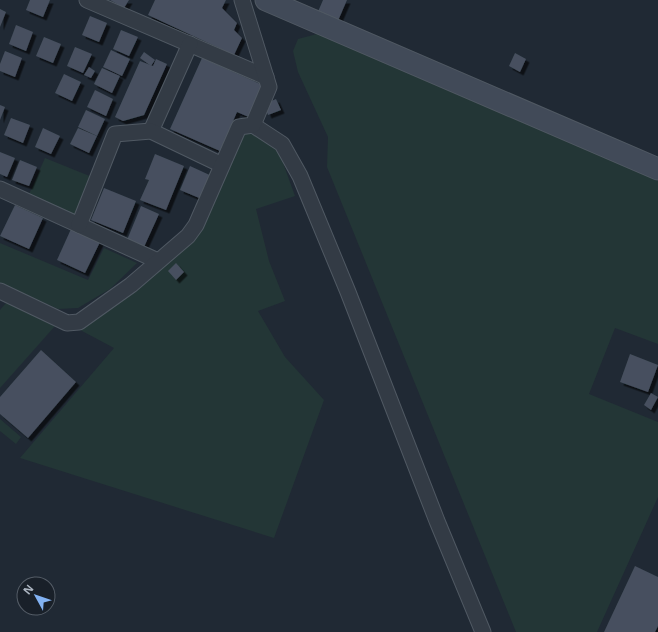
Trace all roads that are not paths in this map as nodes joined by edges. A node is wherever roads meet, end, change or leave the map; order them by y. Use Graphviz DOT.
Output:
graph roads {
  1 [pos="87,0"];
  2 [pos="242,0"];
  3 [pos="266,0"];
  4 [pos="190,44"];
  5 [pos="266,77"];
  6 [pos="253,125"];
  7 [pos="151,131"];
  8 [pos="222,165"];
  9 [pos="658,169"];
  10 [pos="0,189"];
  11 [pos="79,225"];
  12 [pos="158,261"];
  13 [pos="0,291"];
  14 [pos="482,632"];
  1 -- 4 [label="street"];
  2 -- 5 [label="street"];
  3 -- 9 [label="street"];
  4 -- 5 [label="street"];
  4 -- 7 [label="street"];
  5 -- 6 [label="street"];
  6 -- 8 [label="street"];
  6 -- 14 [label="street"];
  7 -- 8 [label="street"];
  7 -- 11 [label="street"];
  8 -- 12 [label="street"];
  10 -- 11 [label="street"];
  11 -- 12 [label="street"];
  12 -- 13 [label="street"];
}
